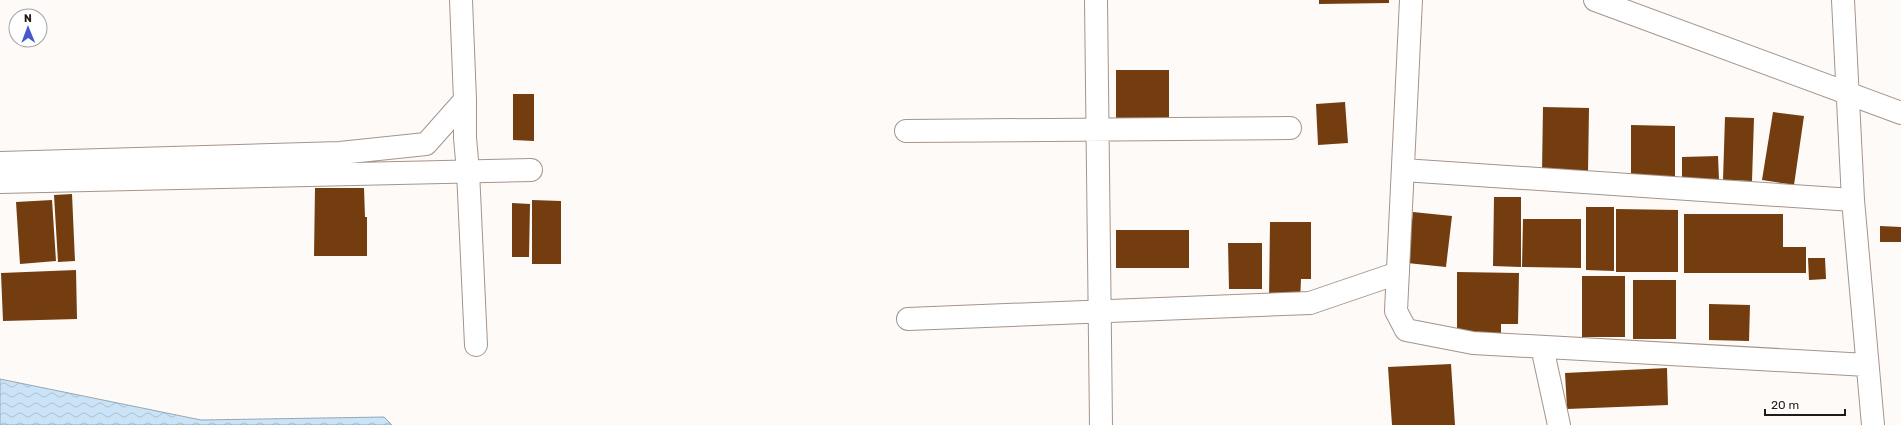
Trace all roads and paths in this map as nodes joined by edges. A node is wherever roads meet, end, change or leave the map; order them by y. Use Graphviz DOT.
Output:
graph roads {
  1 [pos="461,0"];
  2 [pos="1096,0"];
  3 [pos="1411,0"];
  4 [pos="1595,0"];
  5 [pos="1844,0"];
  6 [pos="1847,94"];
  7 [pos="466,100"];
  8 [pos="1901,113"];
  9 [pos="1290,128"];
  10 [pos="1097,130"];
  11 [pos="906,131"];
  12 [pos="0,163"];
  13 [pos="531,170"];
  14 [pos="1403,170"];
  15 [pos="468,171"];
  16 [pos="0,182"];
  17 [pos="1853,200"];
  18 [pos="1398,273"];
  19 [pos="1100,311"];
  20 [pos="908,319"];
  21 [pos="476,345"];
  22 [pos="1542,347"];
  23 [pos="1867,365"];
  24 [pos="1101,425"];
  25 [pos="1559,425"];
  26 [pos="1873,425"];
  1 -- 7 [label="street"];
  2 -- 10 [label="street"];
  3 -- 14 [label="street"];
  4 -- 6 [label="street"];
  5 -- 6 [label="street"];
  6 -- 8 [label="street"];
  6 -- 17 [label="street"];
  7 -- 12 [label="street"];
  7 -- 15 [label="street"];
  9 -- 10 [label="street"];
  10 -- 11 [label="street"];
  10 -- 19 [label="street"];
  13 -- 15 [label="street"];
  14 -- 17 [label="street"];
  14 -- 18 [label="street"];
  15 -- 16 [label="street"];
  15 -- 21 [label="street"];
  17 -- 23 [label="street"];
  18 -- 19 [label="street"];
  18 -- 22 [label="street"];
  19 -- 20 [label="street"];
  19 -- 24 [label="street"];
  22 -- 23 [label="street"];
  22 -- 25 [label="street"];
  23 -- 26 [label="street"];
}
